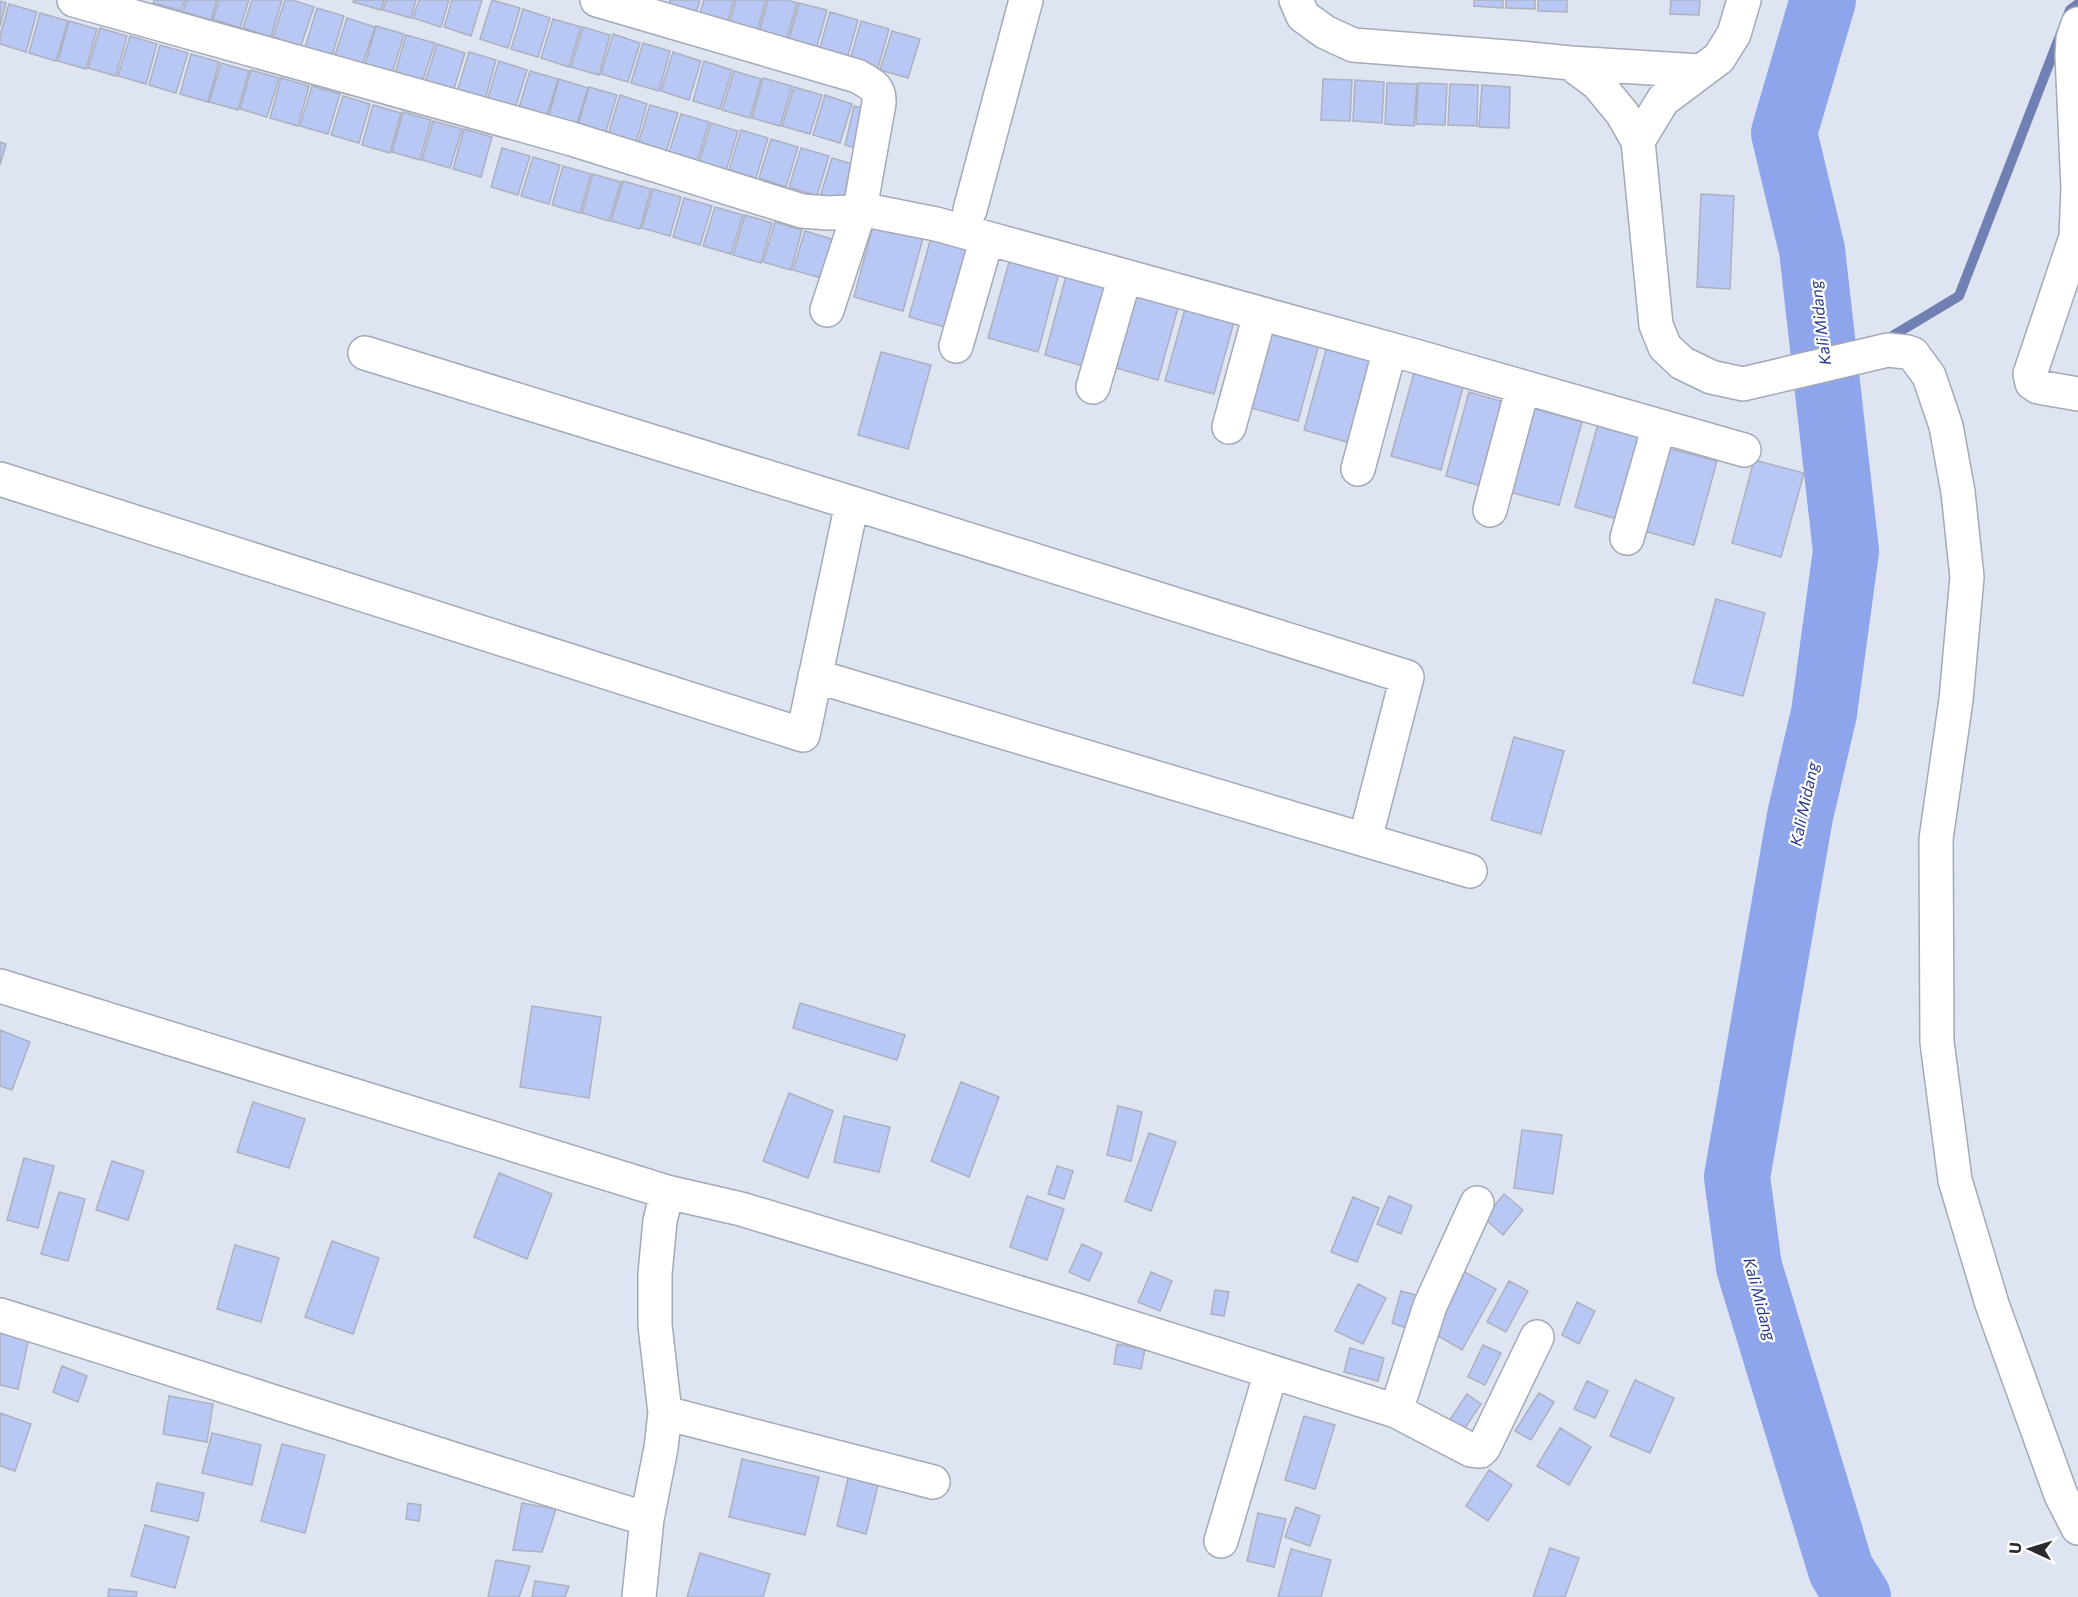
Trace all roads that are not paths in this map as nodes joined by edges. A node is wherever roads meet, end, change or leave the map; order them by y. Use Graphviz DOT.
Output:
graph roads {
  1 [pos="74,0"];
  2 [pos="597,0"];
  3 [pos="1026,0"];
  4 [pos="1296,0"];
  5 [pos="1744,0"];
  6 [pos="2078,24"];
  7 [pos="1570,63"];
  8 [pos="1700,71"];
  9 [pos="1638,141"];
  10 [pos="860,209"];
  11 [pos="978,224"];
  12 [pos="1125,276"];
  13 [pos="827,309"];
  14 [pos="1260,314"];
  15 [pos="956,346"];
  16 [pos="1390,350"];
  17 [pos="365,353"];
  18 [pos="1093,387"];
  19 [pos="1524,387"];
  20 [pos="2078,394"];
  21 [pos="1659,426"];
  22 [pos="1229,427"];
  23 [pos="1744,450"];
  24 [pos="1358,469"];
  25 [pos="0,478"];
  26 [pos="852,503"];
  27 [pos="1490,510"];
  28 [pos="1627,538"];
  29 [pos="815,676"];
  30 [pos="1365,840"];
  31 [pos="1470,871"];
  32 [pos="0,986"];
  33 [pos="667,1192"];
  34 [pos="1477,1203"];
  35 [pos="0,1315"];
  36 [pos="1537,1337"];
  37 [pos="1271,1371"];
  38 [pos="1395,1411"];
  39 [pos="664,1413"];
  40 [pos="933,1482"];
  41 [pos="647,1519"];
  42 [pos="2078,1528"];
  43 [pos="1221,1541"];
  44 [pos="639,1597"];
  1 -- 10 [label="street"];
  2 -- 10 [label="street"];
  3 -- 11 [label="street"];
  4 -- 7 [label="street"];
  5 -- 8 [label="street"];
  6 -- 20 [label="street"];
  7 -- 8 [label="street"];
  7 -- 9 [label="street"];
  8 -- 9 [label="street"];
  9 -- 42 [label="street"];
  10 -- 11 [label="street"];
  10 -- 13 [label="street"];
  11 -- 12 [label="street"];
  11 -- 15 [label="street"];
  12 -- 14 [label="street"];
  12 -- 18 [label="street"];
  14 -- 16 [label="street"];
  14 -- 22 [label="street"];
  16 -- 19 [label="street"];
  16 -- 24 [label="street"];
  17 -- 26 [label="street"];
  19 -- 21 [label="street"];
  19 -- 27 [label="street"];
  21 -- 23 [label="street"];
  21 -- 28 [label="street"];
  25 -- 29 [label="street"];
  26 -- 29 [label="street"];
  26 -- 30 [label="street"];
  29 -- 30 [label="street"];
  30 -- 31 [label="street"];
  32 -- 33 [label="street"];
  33 -- 37 [label="street"];
  33 -- 39 [label="street"];
  34 -- 38 [label="street"];
  35 -- 41 [label="street"];
  36 -- 38 [label="street"];
  37 -- 38 [label="street"];
  37 -- 43 [label="street"];
  39 -- 40 [label="street"];
  39 -- 41 [label="street"];
  41 -- 44 [label="street"];
}
